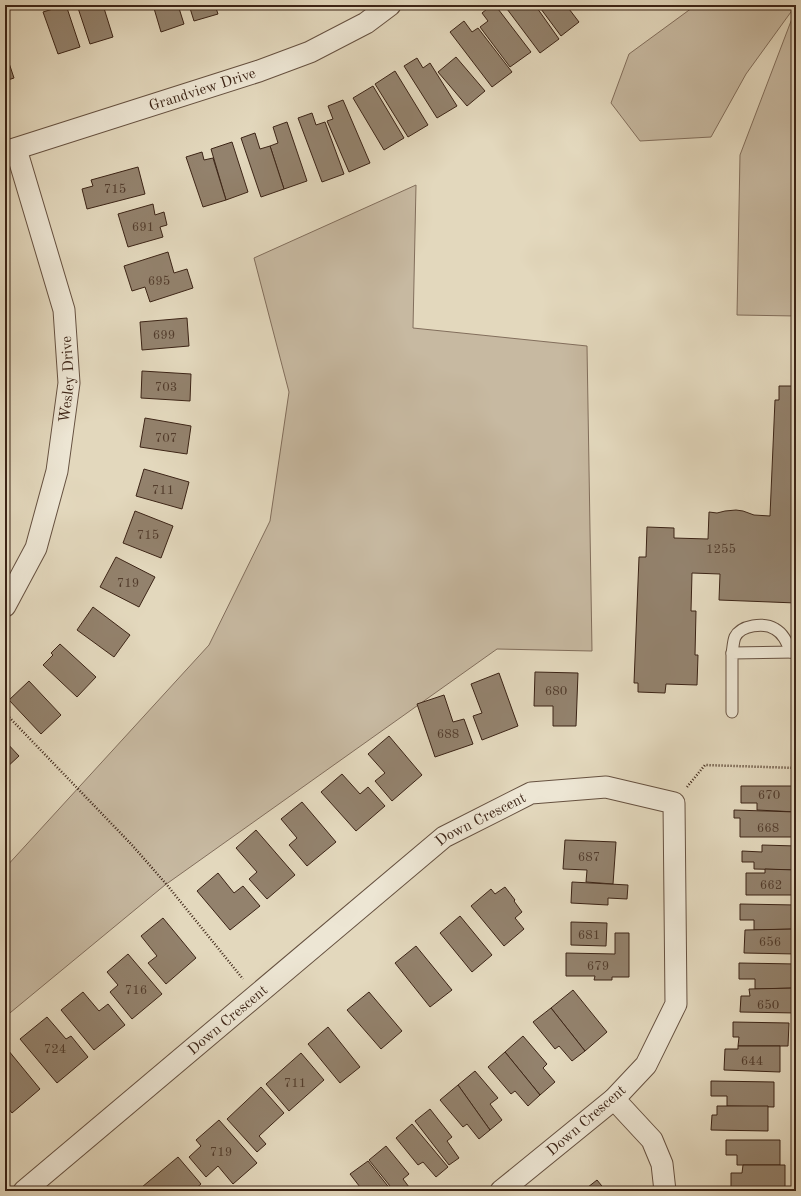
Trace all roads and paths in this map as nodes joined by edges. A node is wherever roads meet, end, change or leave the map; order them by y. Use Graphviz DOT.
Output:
graph roads {
  1 [pos="390,5"];
  2 [pos="11,150"];
  3 [pos="5,606"];
  4 [pos="794,652"];
  5 [pos="732,653"];
  6 [pos="732,712"];
  7 [pos="5,713"];
  8 [pos="796,768"];
  9 [pos="674,803"];
  10 [pos="256,995"];
  11 [pos="614,1099"];
  12 [pos="24,1191"];
  13 [pos="501,1191"];
  14 [pos="665,1191"];
  1 -- 2 [label="street, Grandview Drive"];
  2 -- 3 [label="street, Wesley Drive"];
  4 -- 5 [label="lane"];
  4 -- 5 [label="lane"];
  5 -- 6 [label="lane"];
  7 -- 10 [label="path"];
  8 -- 9 [label="path"];
  9 -- 10 [label="street, Down Crescent"];
  9 -- 11 [label="street, Down Crescent"];
  10 -- 12 [label="street, Down Crescent"];
  11 -- 13 [label="street, Down Crescent"];
  11 -- 14 [label="street"];
}
